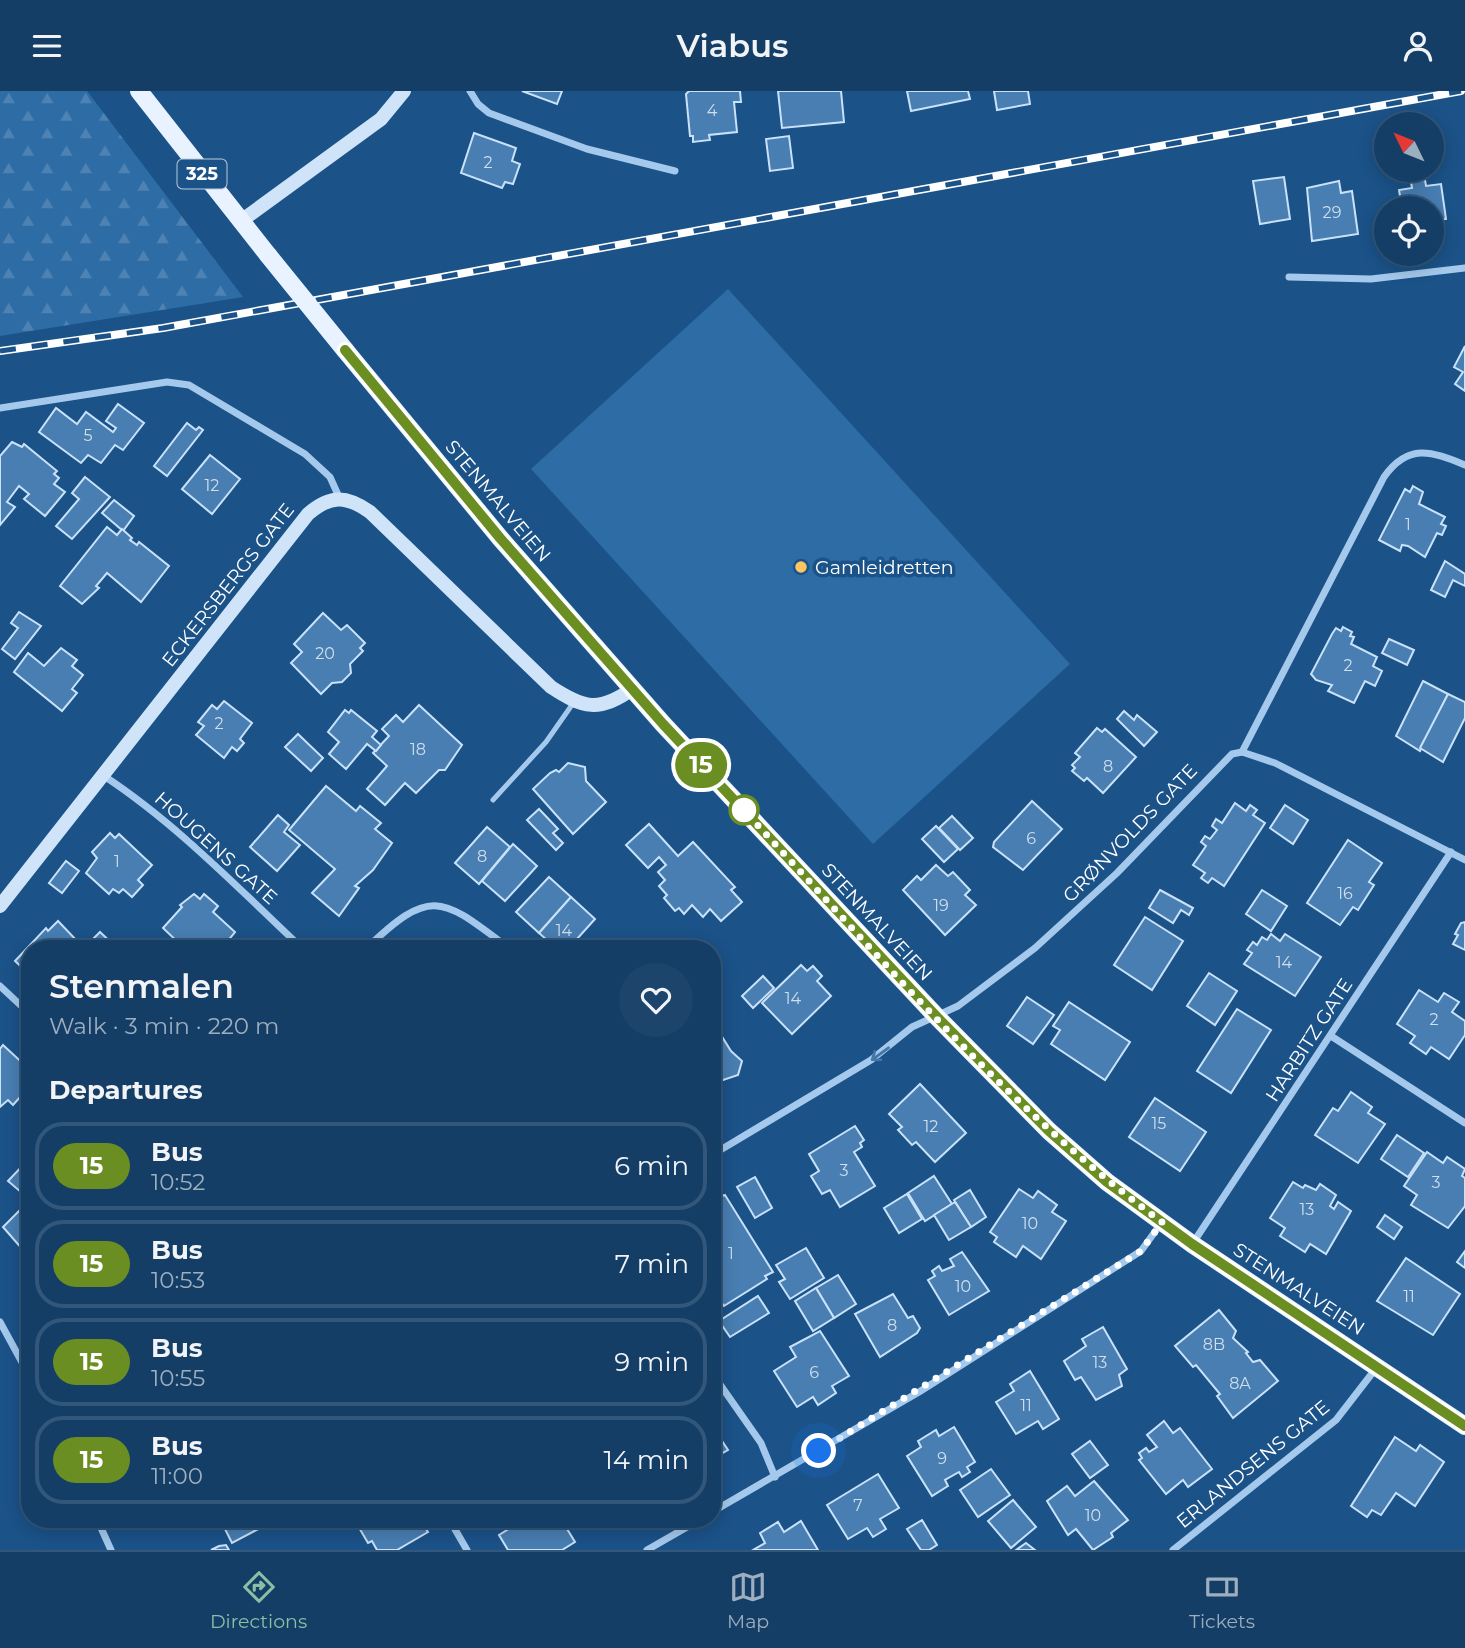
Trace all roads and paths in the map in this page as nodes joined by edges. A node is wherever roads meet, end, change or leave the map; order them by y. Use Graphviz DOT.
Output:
graph roads {
  1 [pos="139,91"];
  2 [pos="404,91"];
  3 [pos="470,91"];
  4 [pos="675,171"];
  5 [pos="241,221"];
  6 [pos="1465,268"];
  7 [pos="1289,277"];
  8 [pos="0,408"];
  9 [pos="1465,465"];
  10 [pos="340,497"];
  11 [pos="632,689"];
  12 [pos="574,702"];
  13 [pos="1242,752"];
  14 [pos="104,776"];
  15 [pos="493,800"];
  16 [pos="1451,852"];
  17 [pos="1465,860"];
  18 [pos="0,906"];
  19 [pos="293,940"];
  20 [pos="376,940"];
  21 [pos="498,940"];
  22 [pos="0,986"];
  23 [pos="21,1006"];
  24 [pos="936,1016"];
  25 [pos="1331,1036"];
  26 [pos="1465,1123"];
  27 [pos="721,1150"];
  28 [pos="1162,1222"];
  29 [pos="1192,1244"];
  30 [pos="0,1322"];
  31 [pos="21,1360"];
  32 [pos="1377,1366"];
  33 [pos="721,1386"];
  34 [pos="1465,1426"];
  35 [pos="775,1477"];
  36 [pos="721,1508"];
  37 [pos="101,1528"];
  38 [pos="454,1528"];
  39 [pos="685,1528"];
  40 [pos="111,1550"];
  41 [pos="467,1550"];
  42 [pos="647,1550"];
  43 [pos="1172,1550"];
  1 -- 5 [label="main road, 325"];
  2 -- 5 [label="main road"];
  3 -- 4 [label="street"];
  5 -- 11 [label="main road, STENMALVEIEN / 325, bridge"];
  6 -- 7 [label="street"];
  8 -- 10 [label="street"];
  9 -- 13 [label="street"];
  10 -- 12 [label="main road"];
  10 -- 14 [label="main road, ECKERSBERGS GATE"];
  11 -- 12 [label="main road"];
  11 -- 24 [label="main road, STENMALVEIEN / 325"];
  12 -- 15 [label="lane"];
  13 -- 16 [label="street"];
  13 -- 24 [label="street, GRØNVOLDS GATE"];
  14 -- 18 [label="main road, ECKERSBERGS GATE"];
  14 -- 19 [label="street, HOUGENS GATE"];
  16 -- 17 [label="street"];
  16 -- 25 [label="street, HARBITZ GATE"];
  20 -- 21 [label="street"];
  22 -- 23 [label="street"];
  24 -- 27 [label="street, GRØNVOLDS GATE, one-way"];
  24 -- 28 [label="main road, STENMALVEIEN / 325"];
  25 -- 26 [label="street"];
  25 -- 29 [label="street, HARBITZ GATE"];
  28 -- 29 [label="main road, STENMALVEIEN / 325"];
  28 -- 35 [label="street"];
  29 -- 32 [label="main road, STENMALVEIEN / 325"];
  30 -- 31 [label="street"];
  32 -- 34 [label="main road, STENMALVEIEN / 325"];
  32 -- 43 [label="street, ERLANDSENS GATE"];
  33 -- 35 [label="street"];
  35 -- 36 [label="street"];
  37 -- 40 [label="street"];
  38 -- 41 [label="street"];
  39 -- 42 [label="street"];
}
